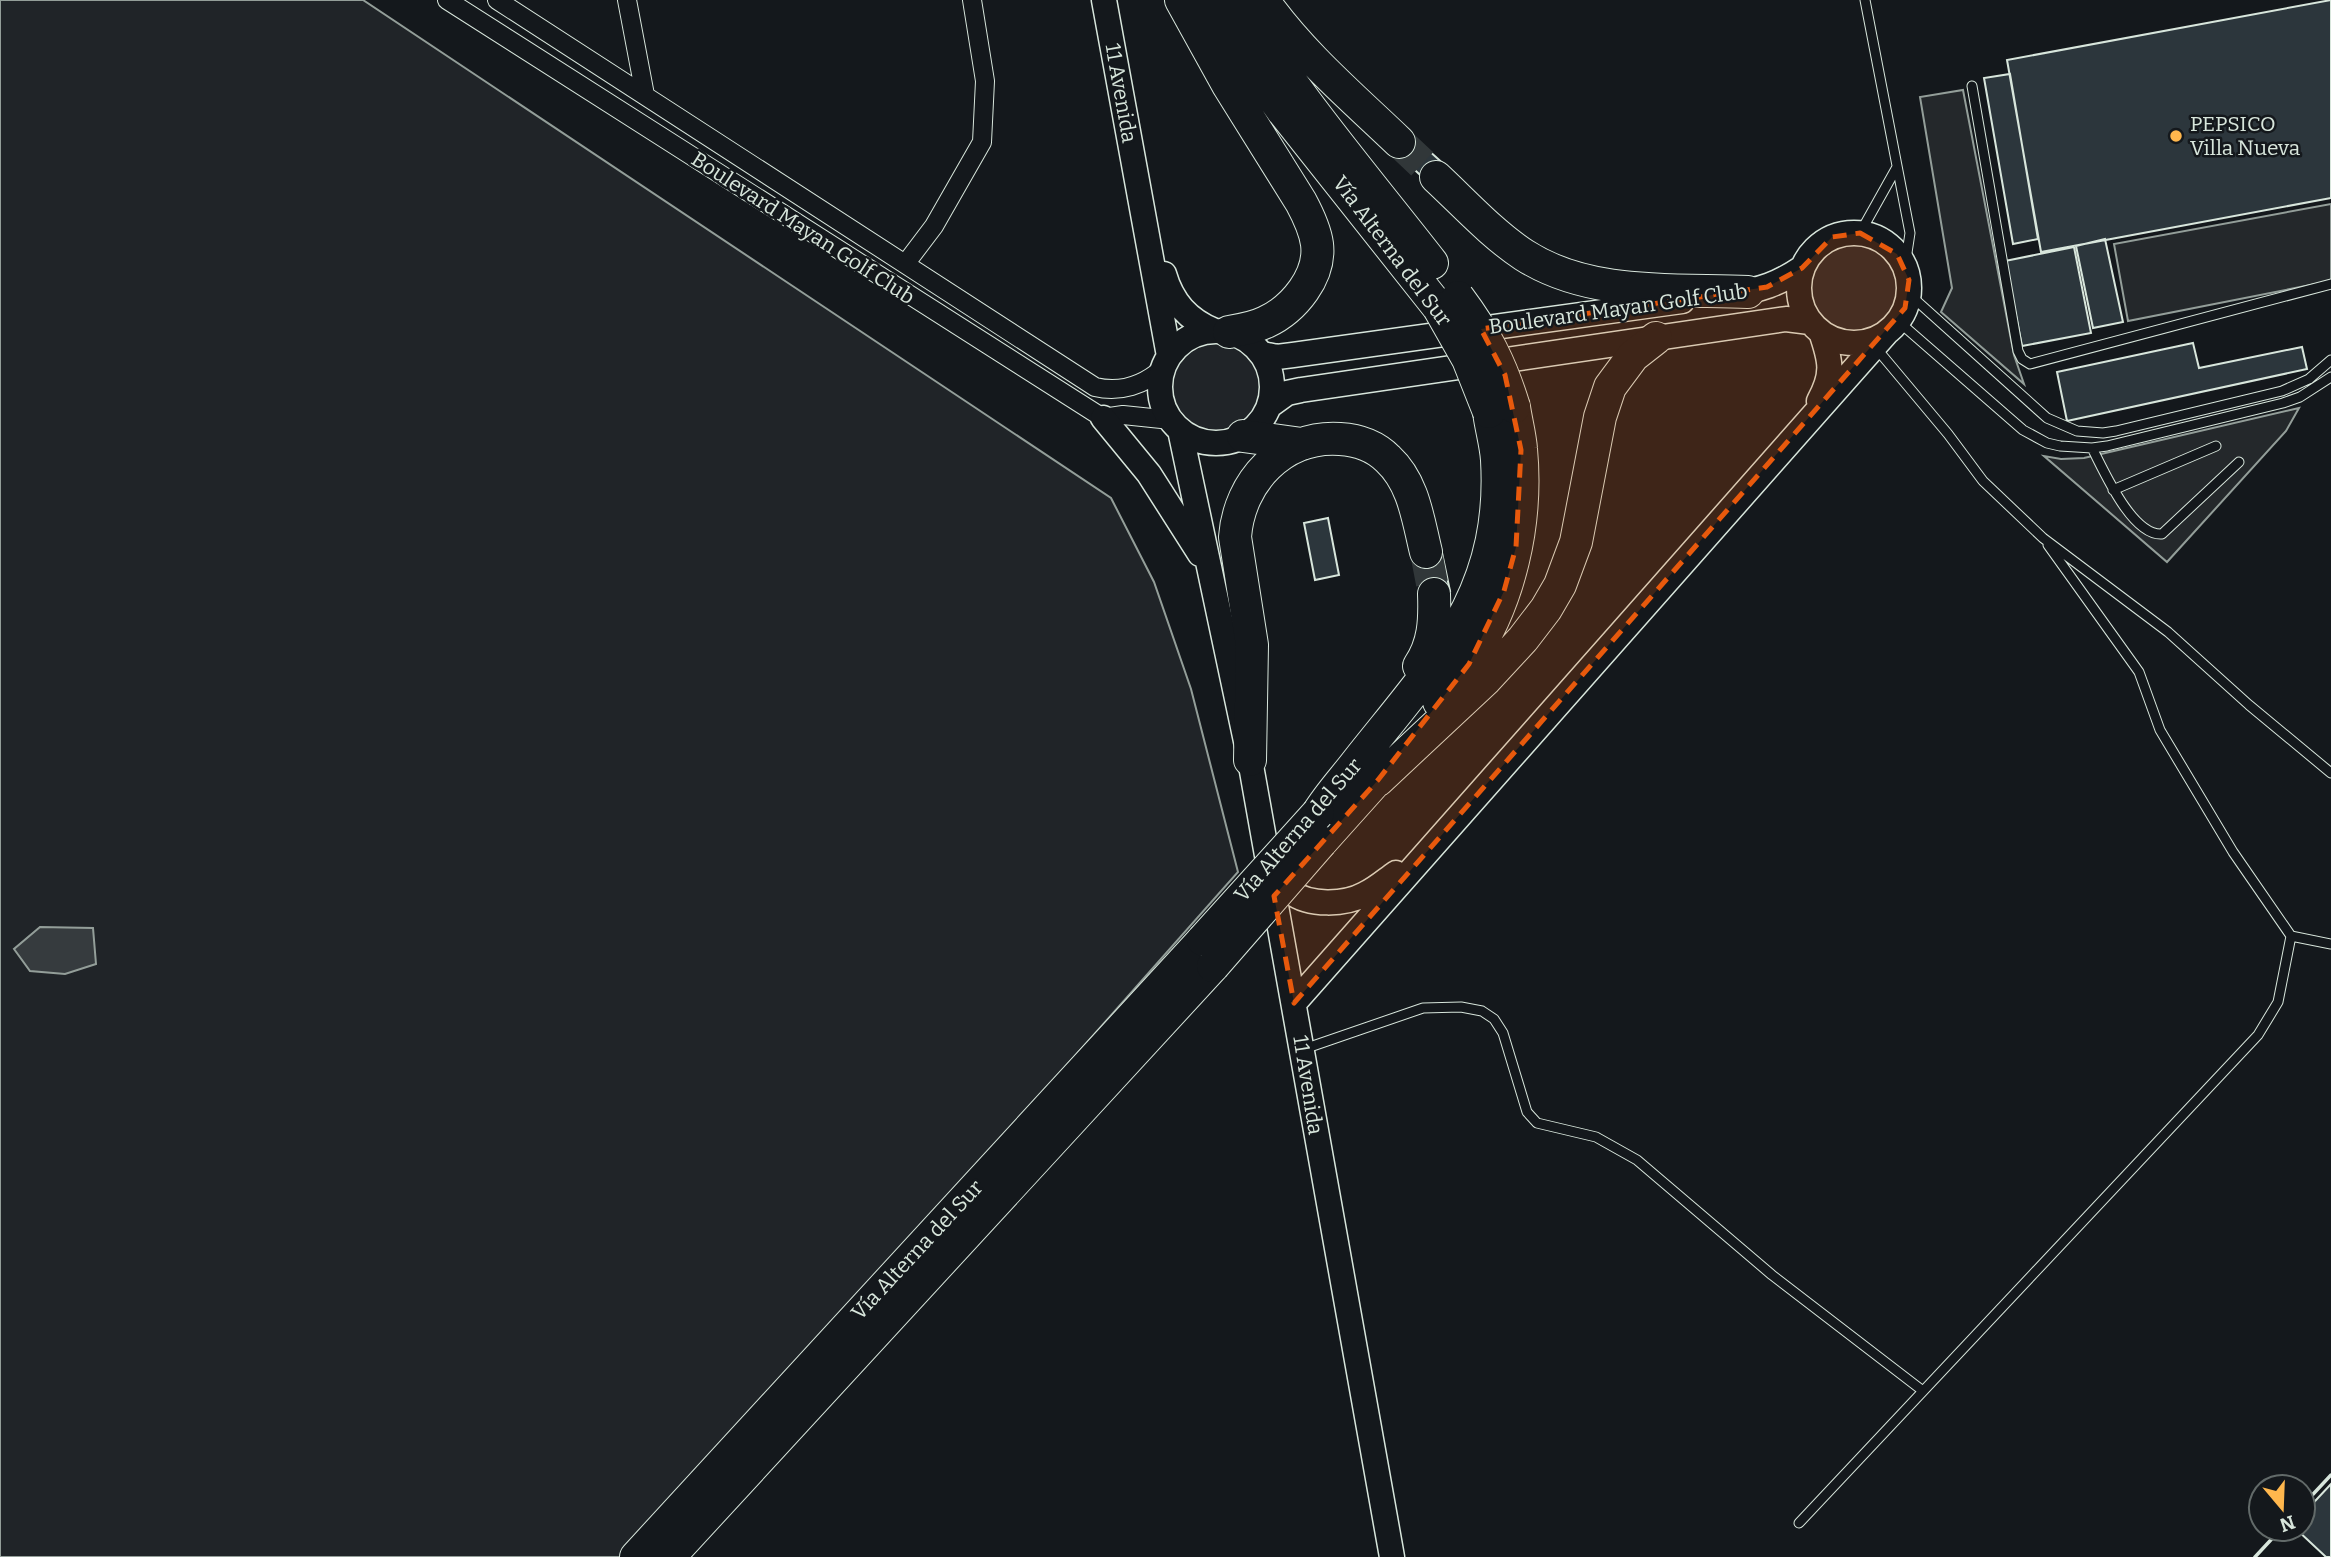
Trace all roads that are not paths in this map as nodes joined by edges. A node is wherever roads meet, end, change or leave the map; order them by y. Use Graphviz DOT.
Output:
graph roads {
  1 [pos="447,0"];
  2 [pos="497,0"];
  3 [pos="627,0"];
  4 [pos="972,0"];
  5 [pos="1104,0"];
  6 [pos="1181,0"];
  7 [pos="1208,0"];
  8 [pos="1236,0"];
  9 [pos="1263,0"];
  10 [pos="1865,0"];
  11 [pos="1972,86"];
  12 [pos="645,95"];
  13 [pos="1399,142"];
  14 [pos="1897,165"];
  15 [pos="1436,177"];
  16 [pos="1138,186"];
  17 [pos="1860,233"];
  18 [pos="906,263"];
  19 [pos="1905,266"];
  20 [pos="1802,268"];
  21 [pos="2331,284"];
  22 [pos="1748,292"];
  23 [pos="1909,294"];
  24 [pos="1448,302"];
  25 [pos="1815,327"];
  26 [pos="1222,332"];
  27 [pos="1887,333"];
  28 [pos="1656,338"];
  29 [pos="1262,354"];
  30 [pos="2331,360"];
  31 [pos="1166,362"];
  32 [pos="2331,377"];
  33 [pos="1269,406"];
  34 [pos="1501,410"];
  35 [pos="1103,418"];
  36 [pos="1807,423"];
  37 [pos="1175,425"];
  38 [pos="1230,440"];
  39 [pos="1302,444"];
  40 [pos="2216,446"];
  41 [pos="2092,448"];
  42 [pos="2239,462"];
  43 [pos="2113,490"];
  44 [pos="2043,538"];
  45 [pos="1426,552"];
  46 [pos="1210,571"];
  47 [pos="1434,594"];
  48 [pos="1219,614"];
  49 [pos="1250,760"];
  50 [pos="2331,773"];
  51 [pos="1378,780"];
  52 [pos="1322,818"];
  53 [pos="1426,853"];
  54 [pos="1268,864"];
  55 [pos="2291,936"];
  56 [pos="2331,944"];
  57 [pos="1208,953"];
  58 [pos="1294,1003"];
  59 [pos="1302,1050"];
  60 [pos="1923,1391"];
  61 [pos="1798,1523"];
  62 [pos="636,1557"];
  63 [pos="669,1557"];
  64 [pos="1392,1557"];
  1 -- 35 [label="street, Boulevard Mayan Golf Club"];
  2 -- 12 [label="street, Boulevard Mayan Golf Club"];
  3 -- 12 [label="street"];
  4 -- 18 [label="street"];
  5 -- 16 [label="main road, 11 Avenida"];
  6 -- 26 [label="highway"];
  7 -- 24 [label="highway, Vía Alterna del Sur"];
  8 -- 24 [label="highway, Vía Alterna del Sur"];
  9 -- 13 [label="highway"];
  10 -- 14 [label="lane"];
  11 -- 21 [label="lane"];
  12 -- 18 [label="street, Boulevard Mayan Golf Club"];
  14 -- 17 [label="lane"];
  14 -- 19 [label="lane"];
  15 -- 22 [label="highway"];
  16 -- 26 [label="main road, 11 Avenida"];
  16 -- 31 [label="main road, 11 Avenida"];
  17 -- 19 [label="main road"];
  17 -- 20 [label="main road"];
  18 -- 31 [label="street, Boulevard Mayan Golf Club"];
  19 -- 23 [label="main road"];
  20 -- 22 [label="main road, Boulevard Mayan Golf Club"];
  20 -- 25 [label="main road"];
  22 -- 29 [label="main road, Boulevard Mayan Golf Club"];
  23 -- 27 [label="main road"];
  23 -- 30 [label="lane"];
  24 -- 34 [label="highway, Vía Alterna del Sur, bridge"];
  25 -- 27 [label="main road"];
  25 -- 28 [label="main road, Boulevard Mayan Golf Club"];
  25 -- 36 [label="main road"];
  26 -- 29 [label="main road"];
  26 -- 31 [label="main road"];
  27 -- 36 [label="main road"];
  27 -- 41 [label="lane"];
  27 -- 44 [label="lane"];
  28 -- 33 [label="main road, Boulevard Mayan Golf Club"];
  28 -- 51 [label="highway"];
  29 -- 33 [label="main road"];
  31 -- 37 [label="main road"];
  32 -- 41 [label="lane"];
  33 -- 38 [label="main road"];
  34 -- 51 [label="highway, Vía Alterna del Sur"];
  34 -- 52 [label="highway, Vía Alterna del Sur"];
  35 -- 37 [label="street"];
  35 -- 46 [label="main road"];
  36 -- 53 [label="main road"];
  37 -- 38 [label="main road"];
  37 -- 46 [label="main road, 11 Avenida"];
  38 -- 39 [label="highway"];
  38 -- 48 [label="main road, 11 Avenida"];
  39 -- 45 [label="highway"];
  39 -- 49 [label="highway"];
  40 -- 43 [label="lane"];
  41 -- 43 [label="lane"];
  42 -- 43 [label="lane"];
  44 -- 50 [label="lane"];
  44 -- 55 [label="lane"];
  46 -- 48 [label="main road, 11 Avenida"];
  47 -- 52 [label="highway"];
  48 -- 49 [label="main road, 11 Avenida"];
  49 -- 54 [label="main road, 11 Avenida"];
  51 -- 52 [label="highway, Vía Alterna del Sur"];
  52 -- 57 [label="highway, Vía Alterna del Sur, bridge"];
  53 -- 54 [label="main road"];
  53 -- 58 [label="main road"];
  54 -- 58 [label="main road, 11 Avenida"];
  55 -- 56 [label="lane"];
  55 -- 60 [label="lane"];
  57 -- 62 [label="highway, Vía Alterna del Sur"];
  57 -- 63 [label="highway, Vía Alterna del Sur"];
  58 -- 59 [label="main road, 11 Avenida"];
  59 -- 60 [label="lane"];
  59 -- 64 [label="main road, 11 Avenida"];
  60 -- 61 [label="lane"];
}
